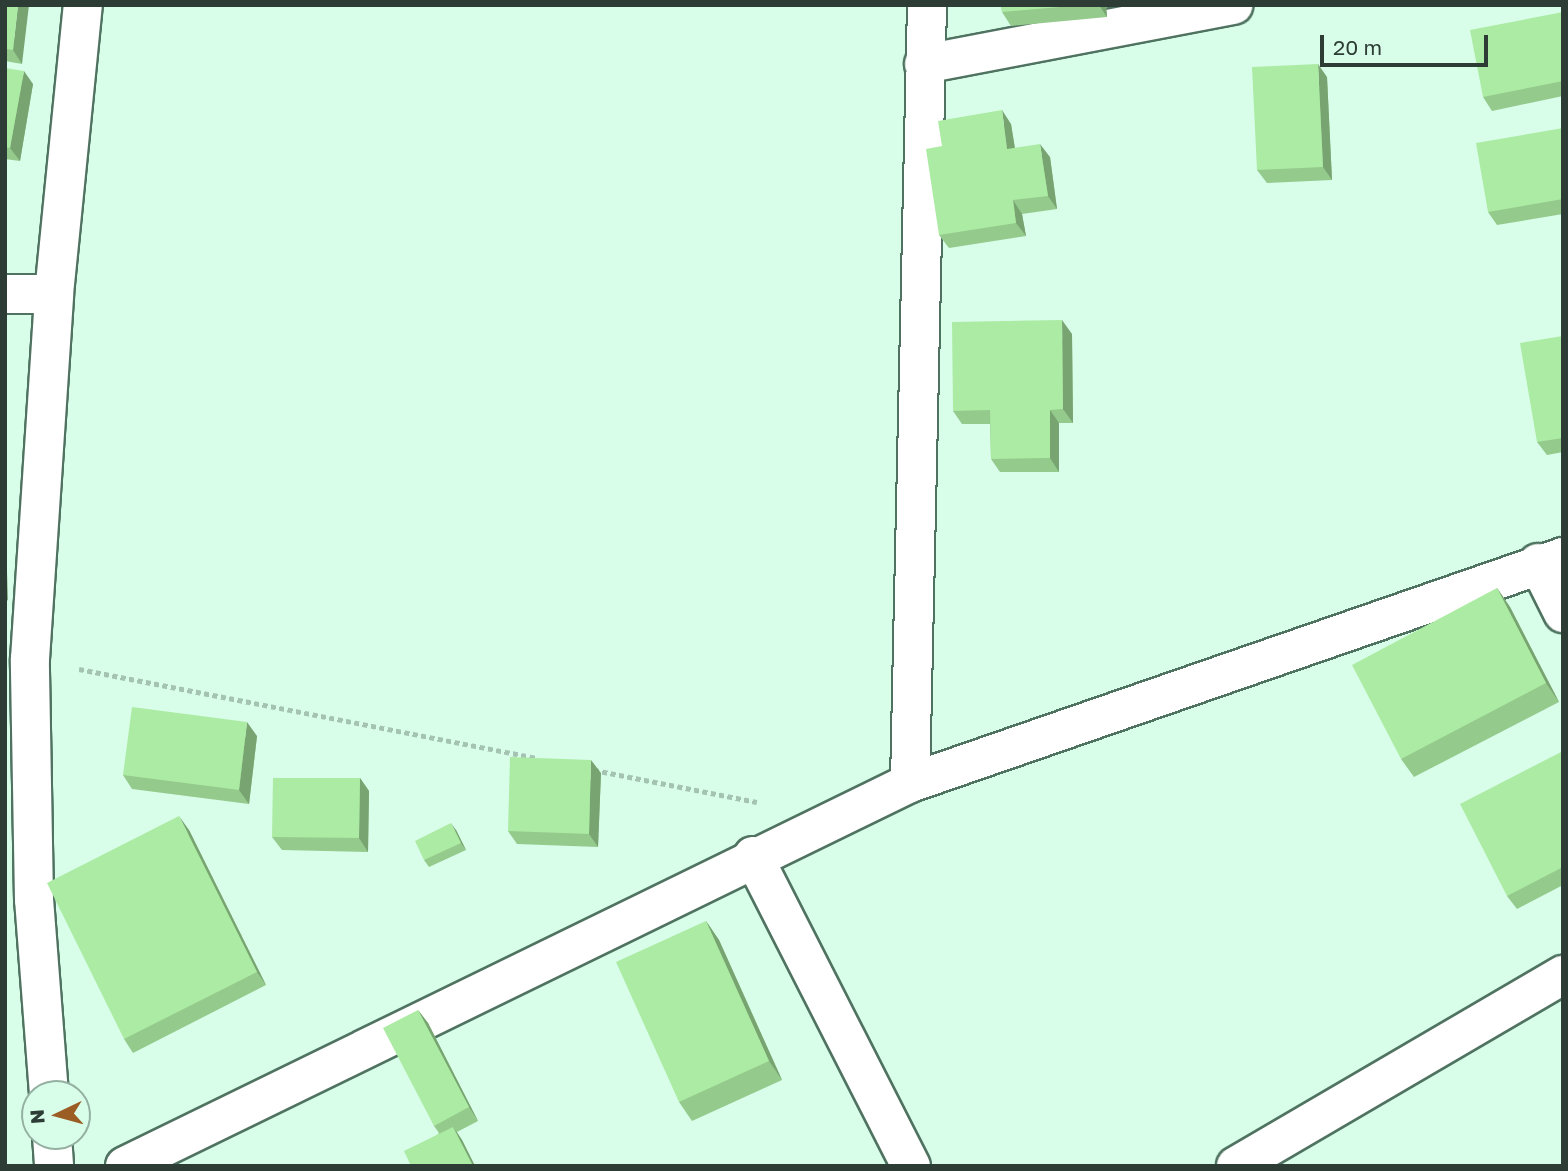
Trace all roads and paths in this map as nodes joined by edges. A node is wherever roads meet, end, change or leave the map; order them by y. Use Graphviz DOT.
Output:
graph roads {
  1 [pos="83,5"];
  2 [pos="928,5"];
  3 [pos="1233,5"];
  4 [pos="924,64"];
  5 [pos="54,294"];
  6 [pos="5,295"];
  7 [pos="1550,560"];
  8 [pos="1563,613"];
  9 [pos="30,659"];
  10 [pos="550,761"];
  11 [pos="591,769"];
  12 [pos="910,783"];
  13 [pos="837,817"];
  14 [pos="753,856"];
  15 [pos="1563,975"];
  16 [pos="48,1080"];
  17 [pos="125,1166"];
  18 [pos="911,1166"];
  19 [pos="1236,1166"];
  1 -- 5 [label="street"];
  2 -- 4 [label="street"];
  3 -- 4 [label="street"];
  4 -- 12 [label="street"];
  5 -- 6 [label="street"];
  5 -- 9 [label="street"];
  7 -- 8 [label="street"];
  7 -- 12 [label="street"];
  9 -- 10 [label="path"];
  9 -- 16 [label="street"];
  11 -- 13 [label="path"];
  12 -- 13 [label="street"];
  13 -- 14 [label="street"];
  14 -- 17 [label="street"];
  14 -- 18 [label="street"];
  15 -- 19 [label="street"];
}
